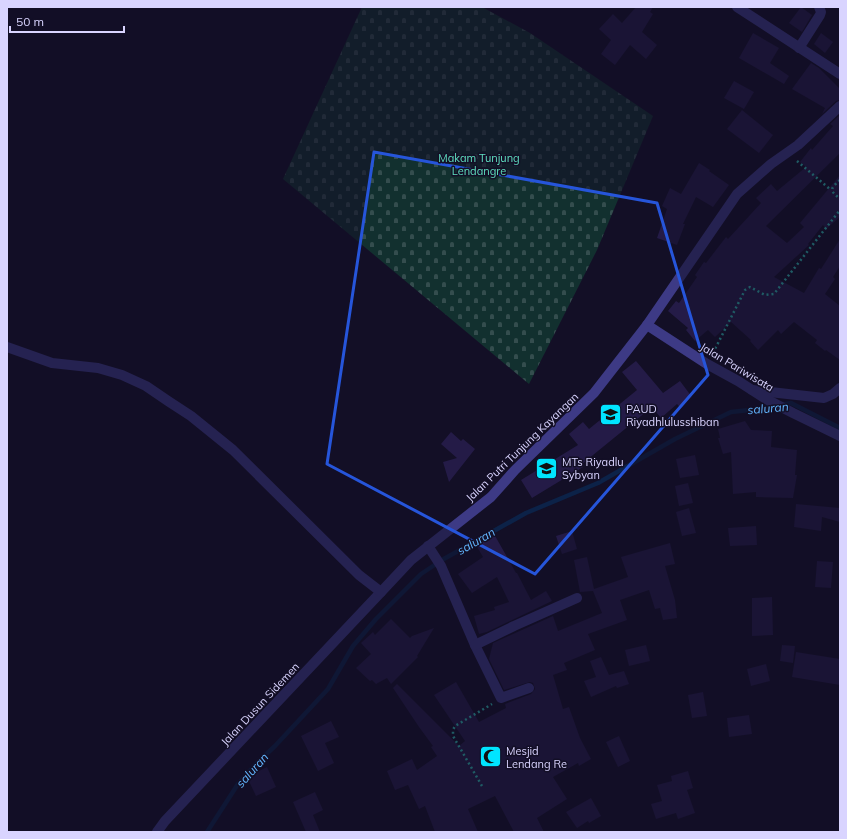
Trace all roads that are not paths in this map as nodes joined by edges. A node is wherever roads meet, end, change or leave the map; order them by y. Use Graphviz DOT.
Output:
graph roads {
  1 [pos="737,7"];
  2 [pos="819,7"];
  3 [pos="799,48"];
  4 [pos="840,74"];
  5 [pos="840,106"];
  6 [pos="647,325"];
  7 [pos="7,347"];
  8 [pos="840,388"];
  9 [pos="752,390"];
  10 [pos="840,436"];
  11 [pos="430,549"];
  12 [pos="381,592"];
  13 [pos="578,598"];
  14 [pos="475,645"];
  15 [pos="529,688"];
  16 [pos="157,832"];
  1 -- 3 [label="street"];
  2 -- 3 [label="street"];
  3 -- 4 [label="street"];
  5 -- 6 [label="street, Jalan Putri Tunjung Kayangan"];
  6 -- 9 [label="street, Jalan Pariwisata"];
  6 -- 11 [label="street, Jalan Putri Tunjung Kayangan"];
  7 -- 12 [label="street"];
  8 -- 9 [label="street"];
  9 -- 10 [label="street, Jalan Pariwisata"];
  11 -- 12 [label="street, Jalan Putri Tunjung Kayangan"];
  11 -- 14 [label="street"];
  12 -- 16 [label="street, Jalan Dusun Sidemen"];
  13 -- 14 [label="street"];
  14 -- 15 [label="street"];
}
